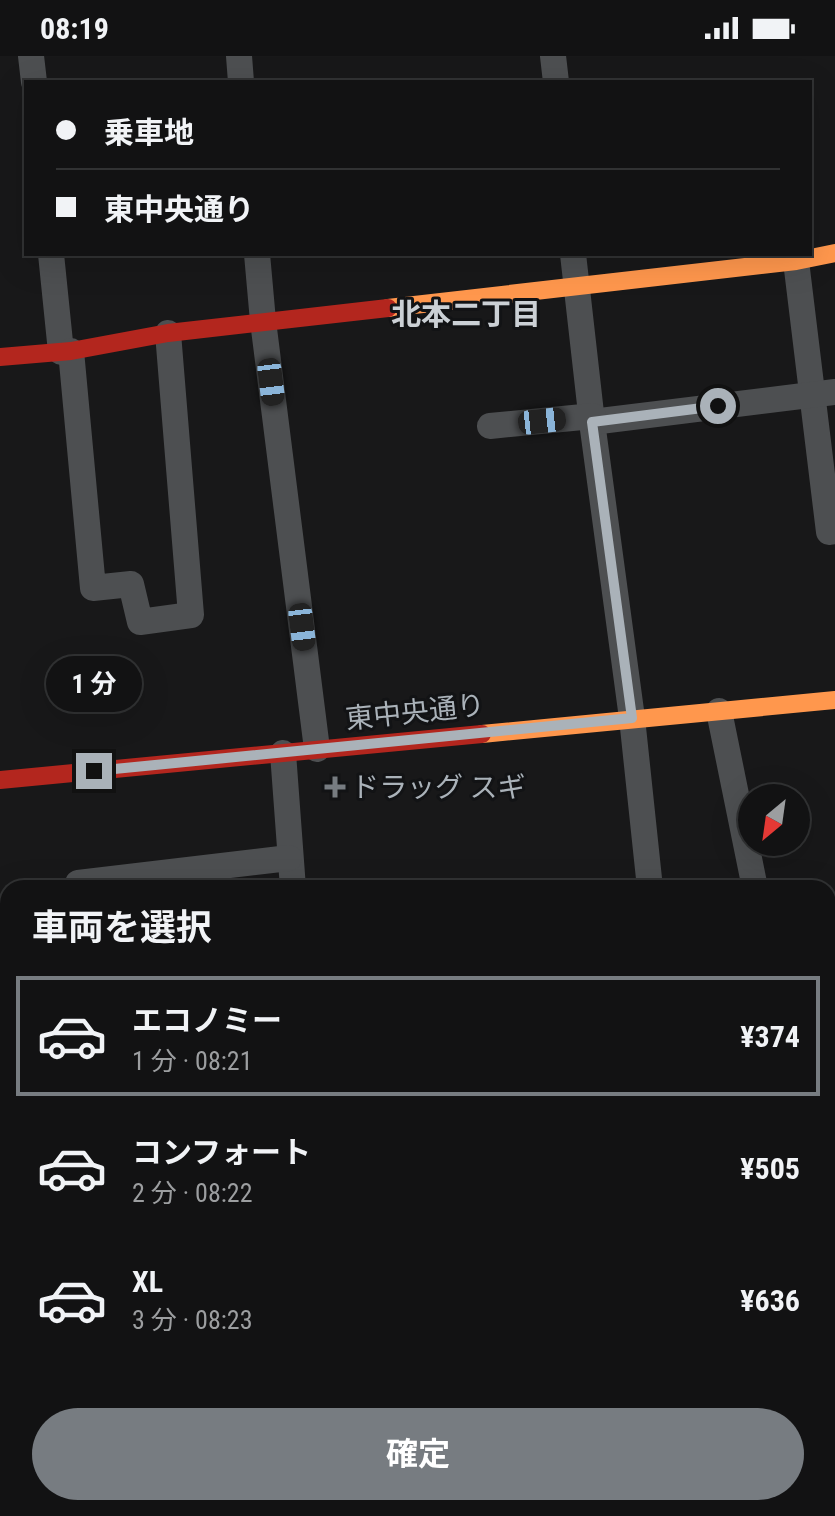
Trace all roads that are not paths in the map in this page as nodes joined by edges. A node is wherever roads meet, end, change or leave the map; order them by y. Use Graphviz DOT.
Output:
graph roads {
  1 [pos="31,56"];
  2 [pos="239,56"];
  3 [pos="553,56"];
  4 [pos="34,80"];
  5 [pos="241,80"];
  6 [pos="556,80"];
  7 [pos="835,253"];
  8 [pos="51,256"];
  9 [pos="257,256"];
  10 [pos="573,256"];
  11 [pos="796,261"];
  12 [pos="576,286"];
  13 [pos="263,321"];
  14 [pos="168,333"];
  15 [pos="66,351"];
  16 [pos="0,357"];
  17 [pos="824,393"];
  18 [pos="592,419"];
  19 [pos="490,426"];
  20 [pos="835,531"];
  21 [pos="835,700"];
  22 [pos="719,711"];
  23 [pos="632,718"];
  24 [pos="317,749"];
  25 [pos="283,753"];
  26 [pos="0,780"];
  27 [pos="289,858"];
  28 [pos="103,880"];
  29 [pos="292,880"];
  30 [pos="649,880"];
  31 [pos="753,880"];
  1 -- 4 [label="street"];
  2 -- 5 [label="street"];
  3 -- 6 [label="street"];
  7 -- 11 [label="street"];
  8 -- 15 [label="street"];
  9 -- 13 [label="street"];
  10 -- 12 [label="street"];
  11 -- 12 [label="street"];
  11 -- 17 [label="street"];
  12 -- 13 [label="street"];
  12 -- 18 [label="street"];
  13 -- 14 [label="street"];
  13 -- 24 [label="street"];
  14 -- 15 [label="street"];
  14 -- 15 [label="street"];
  15 -- 16 [label="street"];
  17 -- 18 [label="street"];
  17 -- 20 [label="street"];
  18 -- 19 [label="street"];
  18 -- 23 [label="street"];
  21 -- 22 [label="street, 東中央通り"];
  22 -- 23 [label="street, 東中央通り"];
  22 -- 31 [label="street"];
  23 -- 24 [label="street, 東中央通り"];
  23 -- 30 [label="street"];
  24 -- 25 [label="street, 東中央通り"];
  25 -- 26 [label="street, 東中央通り"];
  25 -- 27 [label="street"];
  27 -- 28 [label="street"];
  27 -- 29 [label="street"];
}
